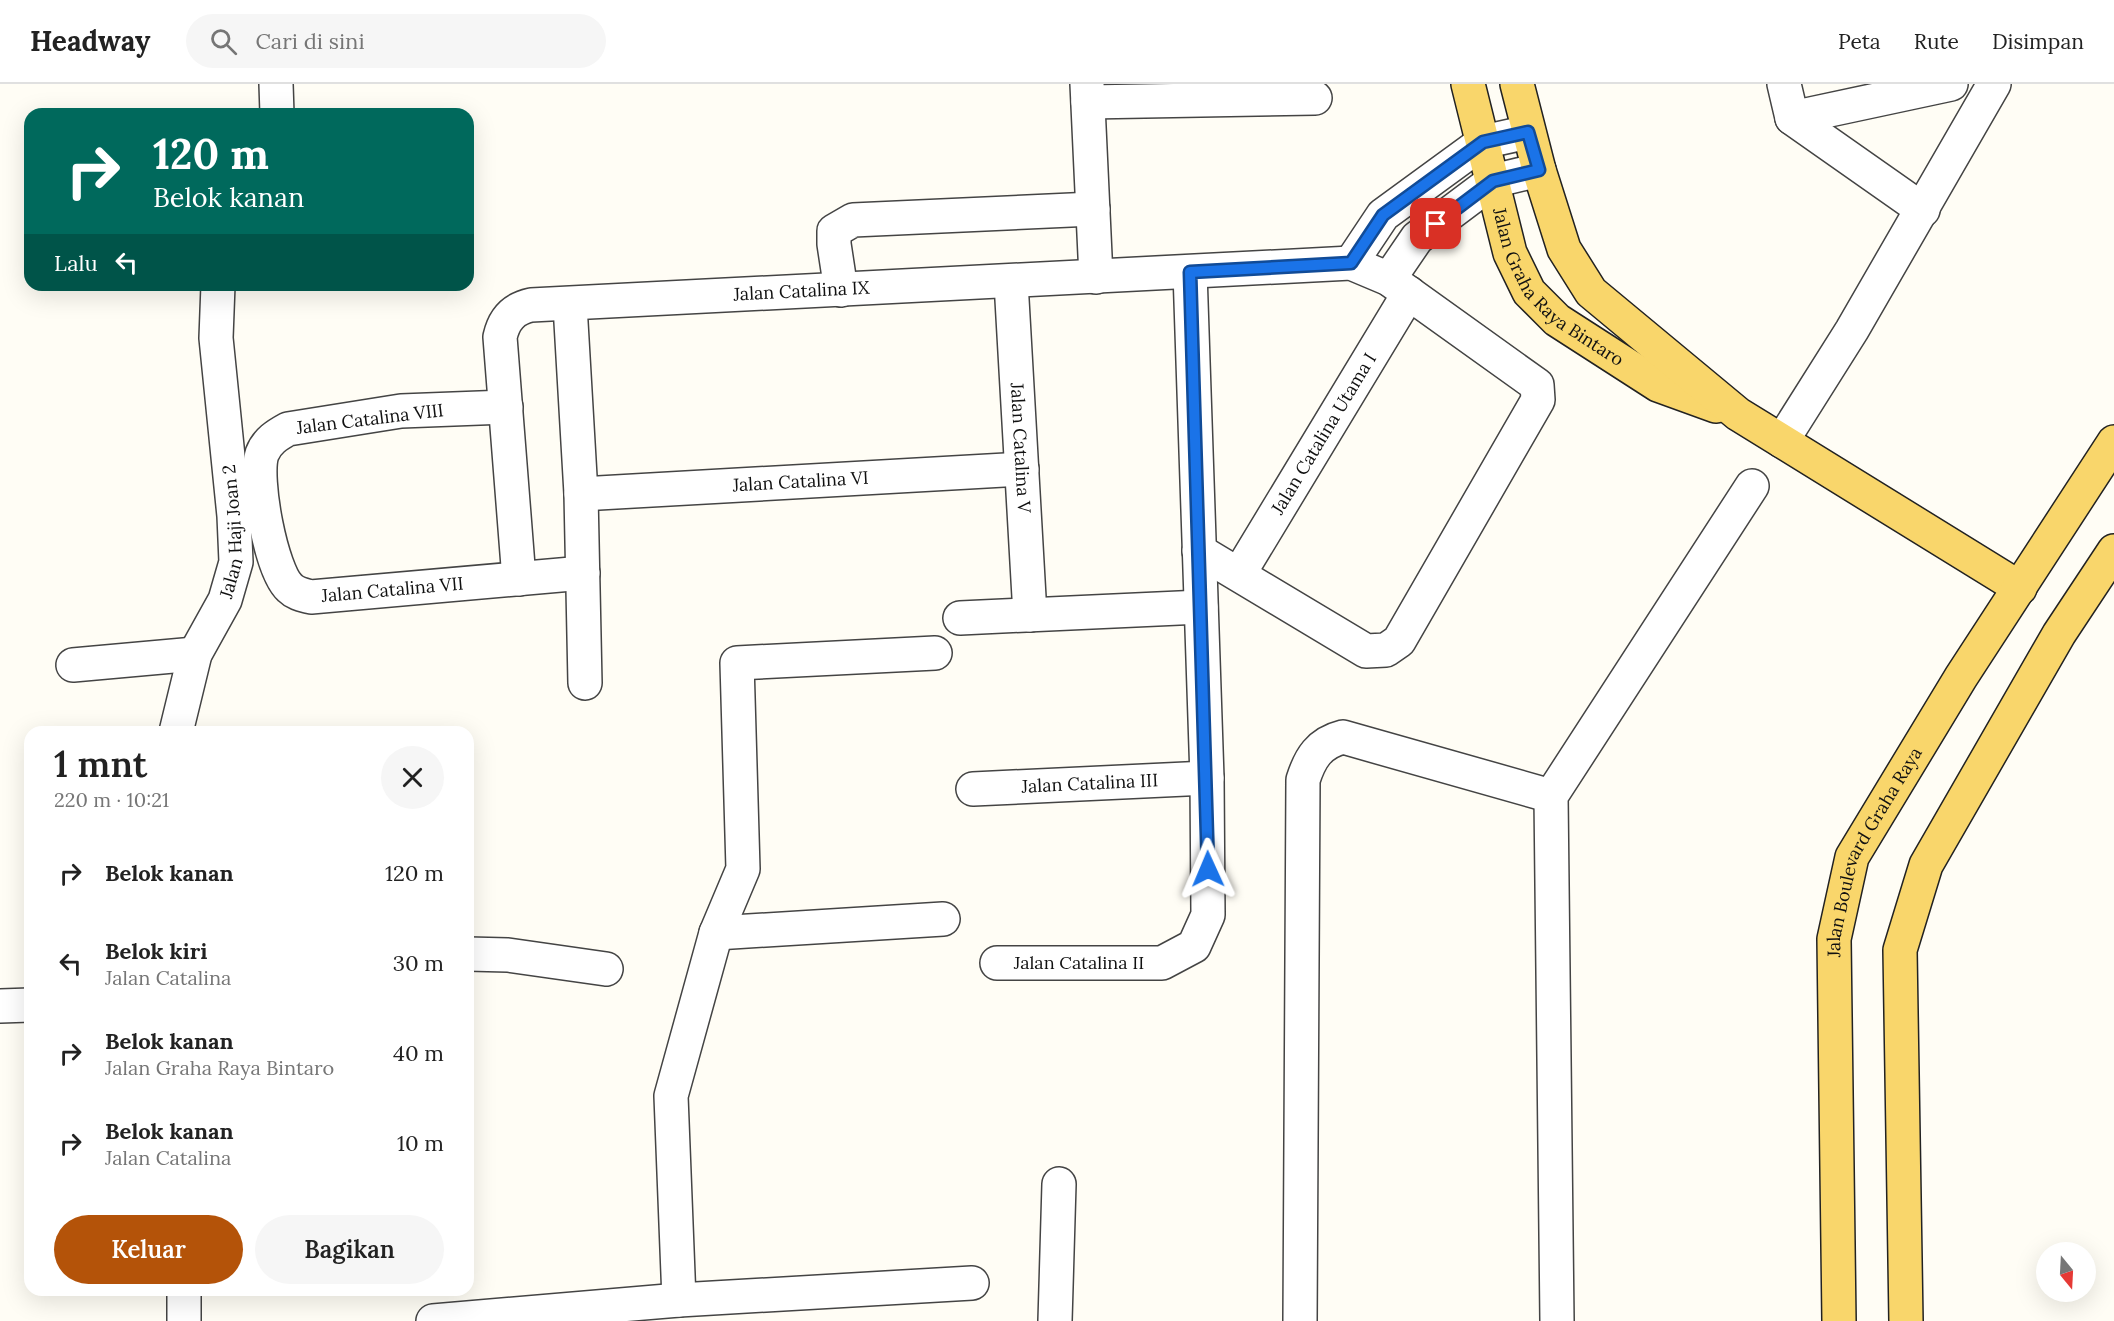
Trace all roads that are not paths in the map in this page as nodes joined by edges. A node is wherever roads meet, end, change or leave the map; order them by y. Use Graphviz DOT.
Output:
graph roads {
  1 [pos="276,84"];
  2 [pos="1468,84"];
  3 [pos="1517,84"];
  4 [pos="1785,84"];
  5 [pos="1951,84"];
  6 [pos="1994,84"];
  7 [pos="1087,93"];
  8 [pos="1315,98"];
  9 [pos="277,108"];
  10 [pos="1792,118"];
  11 [pos="1528,132"];
  12 [pos="1483,142"];
  13 [pos="1539,170"];
  14 [pos="1493,181"];
  15 [pos="1093,209"];
  16 [pos="1923,210"];
  17 [pos="1351,263"];
  18 [pos="1190,272"];
  19 [pos="1096,277"];
  20 [pos="1011,282"];
  21 [pos="1399,286"];
  22 [pos="841,290"];
  23 [pos="218,291"];
  24 [pos="570,304"];
  25 [pos="506,407"];
  26 [pos="1737,414"];
  27 [pos="1782,441"];
  28 [pos="2114,442"];
  29 [pos="1022,469"];
  30 [pos="1752,486"];
  31 [pos="581,494"];
  32 [pos="264,506"];
  33 [pos="1199,551"];
  34 [pos="2114,551"];
  35 [pos="583,573"];
  36 [pos="1239,574"];
  37 [pos="519,579"];
  38 [pos="2020,588"];
  39 [pos="1201,607"];
  40 [pos="1030,615"];
  41 [pos="960,618"];
  42 [pos="936,653"];
  43 [pos="195,654"];
  44 [pos="73,665"];
  45 [pos="585,683"];
  46 [pos="177,726"];
  47 [pos="1207,777"];
  48 [pos="973,789"];
  49 [pos="1551,796"];
  50 [pos="943,918"];
  51 [pos="716,933"];
  52 [pos="474,954"];
  53 [pos="997,963"];
  54 [pos="606,969"];
  55 [pos="24,1005"];
  56 [pos="0,1006"];
  57 [pos="1059,1184"];
  58 [pos="972,1283"];
  59 [pos="183,1296"];
  60 [pos="679,1300"];
  61 [pos="184,1321"];
  62 [pos="433,1321"];
  63 [pos="1055,1321"];
  64 [pos="1300,1321"];
  65 [pos="1557,1321"];
  66 [pos="1839,1321"];
  67 [pos="1906,1321"];
  1 -- 9 [label="street"];
  2 -- 12 [label="main road, Jalan Graha Raya Bintaro"];
  3 -- 11 [label="main road, Jalan Graha Raya Bintaro"];
  4 -- 10 [label="street"];
  5 -- 10 [label="street"];
  6 -- 16 [label="street"];
  7 -- 8 [label="street"];
  7 -- 15 [label="street"];
  10 -- 16 [label="street"];
  11 -- 12 [label="street"];
  11 -- 13 [label="main road, Jalan Graha Raya Bintaro"];
  12 -- 14 [label="main road, Jalan Graha Raya Bintaro"];
  12 -- 17 [label="street"];
  13 -- 14 [label="street"];
  13 -- 26 [label="main road, Jalan Graha Raya Bintaro"];
  14 -- 21 [label="street, Jalan Catalina Utama I"];
  14 -- 26 [label="main road, Jalan Graha Raya Bintaro"];
  15 -- 19 [label="street"];
  15 -- 22 [label="street"];
  16 -- 27 [label="street"];
  17 -- 18 [label="street, Jalan Catalina IX"];
  17 -- 21 [label="street"];
  18 -- 19 [label="street, Jalan Catalina IX"];
  18 -- 33 [label="street"];
  19 -- 20 [label="street, Jalan Catalina IX"];
  20 -- 22 [label="street, Jalan Catalina IX"];
  20 -- 29 [label="street, Jalan Catalina V"];
  21 -- 36 [label="street, Jalan Catalina Utama I"];
  21 -- 36 [label="street"];
  22 -- 24 [label="street, Jalan Catalina IX"];
  23 -- 43 [label="street, Jalan Haji Joan 2"];
  24 -- 25 [label="street, Jalan Catalina IX"];
  24 -- 31 [label="street"];
  25 -- 32 [label="street, Jalan Catalina VIII"];
  25 -- 37 [label="street"];
  26 -- 27 [label="main road, Jalan Graha Raya Bintaro"];
  27 -- 38 [label="main road, Jalan Graha Raya Bintaro"];
  28 -- 38 [label="main road, Jalan Boulevard Graha Raya"];
  29 -- 31 [label="street, Jalan Catalina VI"];
  29 -- 40 [label="street, Jalan Catalina V"];
  30 -- 49 [label="street"];
  31 -- 35 [label="street"];
  32 -- 37 [label="street, Jalan Catalina VII"];
  33 -- 36 [label="street"];
  33 -- 39 [label="street"];
  34 -- 67 [label="main road"];
  35 -- 37 [label="street, Jalan Catalina VII"];
  35 -- 45 [label="street"];
  38 -- 66 [label="main road, Jalan Boulevard Graha Raya"];
  39 -- 40 [label="street"];
  39 -- 47 [label="street"];
  40 -- 41 [label="street"];
  42 -- 51 [label="street"];
  43 -- 44 [label="street"];
  43 -- 46 [label="street, Jalan Haji Joan 2"];
  47 -- 48 [label="street, Jalan Catalina III"];
  47 -- 53 [label="street, Jalan Catalina II"];
  49 -- 64 [label="street"];
  49 -- 65 [label="street"];
  50 -- 51 [label="street"];
  51 -- 60 [label="street"];
  52 -- 54 [label="street"];
  55 -- 56 [label="street"];
  57 -- 63 [label="street"];
  58 -- 60 [label="street"];
  59 -- 61 [label="street"];
  60 -- 62 [label="street"];
}
